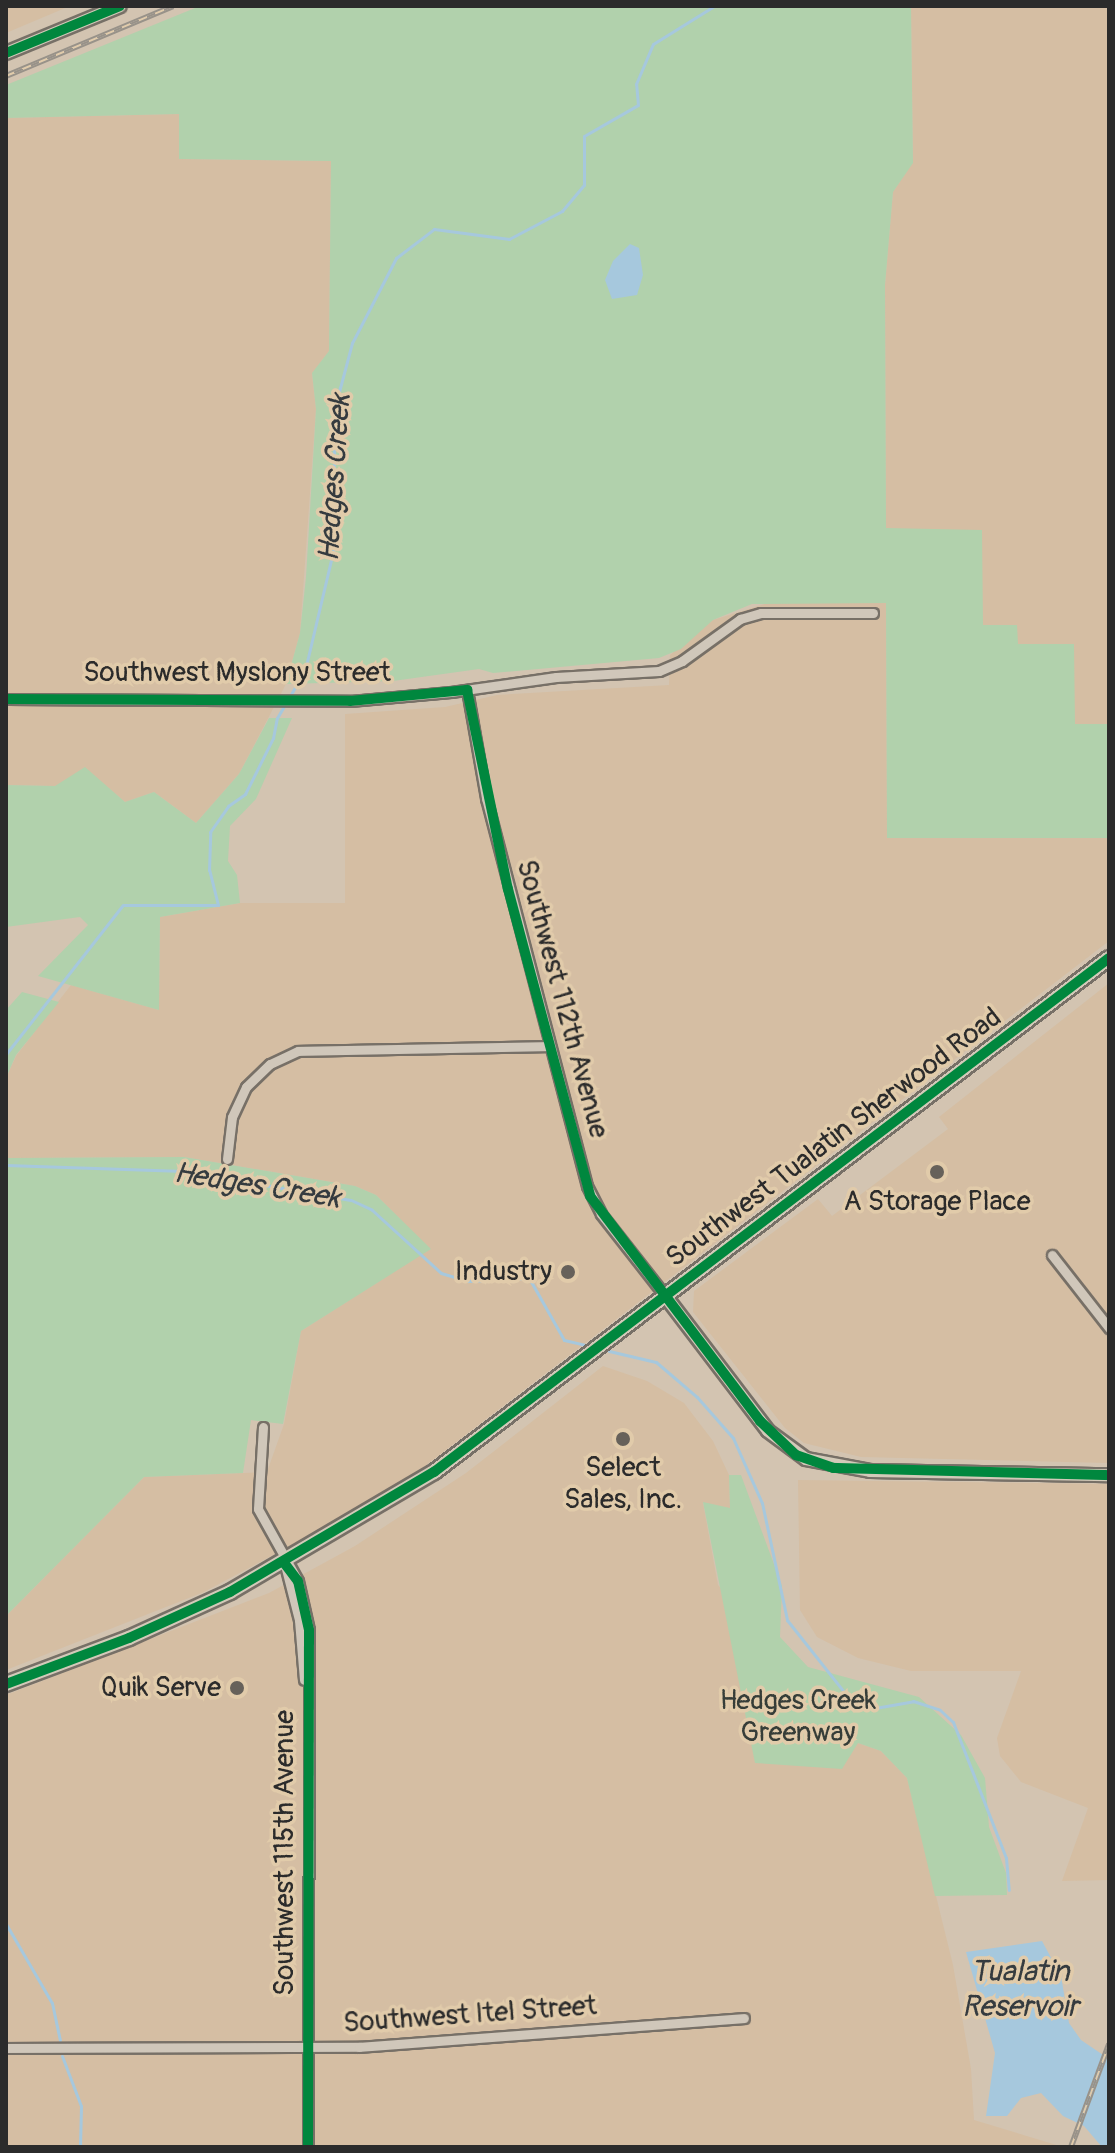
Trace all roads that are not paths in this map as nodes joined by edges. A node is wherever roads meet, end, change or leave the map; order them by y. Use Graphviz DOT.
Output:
graph roads {
  1 [pos="120,6"];
  2 [pos="6,53"];
  3 [pos="873,613"];
  4 [pos="467,690"];
  5 [pos="6,699"];
  6 [pos="1109,958"];
  7 [pos="549,1046"];
  8 [pos="227,1159"];
  9 [pos="1052,1255"];
  10 [pos="666,1297"];
  11 [pos="1109,1328"];
  12 [pos="263,1427"];
  13 [pos="1109,1475"];
  14 [pos="285,1564"];
  15 [pos="6,1684"];
  16 [pos="744,2018"];
  17 [pos="310,2047"];
  18 [pos="6,2048"];
  19 [pos="308,2147"];
  1 -- 2 [label="main road"];
  3 -- 4 [label="street, Southwest Myslony Street"];
  4 -- 5 [label="street, Southwest Myslony Street"];
  4 -- 7 [label="street, Southwest 112th Avenue"];
  6 -- 10 [label="highway, Southwest Tualatin Sherwood Road"];
  7 -- 8 [label="street"];
  7 -- 10 [label="street, Southwest 112th Avenue"];
  9 -- 11 [label="street"];
  10 -- 13 [label="main road"];
  10 -- 14 [label="highway, Southwest Tualatin Sherwood Road"];
  12 -- 14 [label="street, Southwest 115th Avenue"];
  14 -- 15 [label="highway, Southwest Tualatin Sherwood Road"];
  14 -- 17 [label="street, Southwest 115th Avenue"];
  16 -- 17 [label="street, Southwest Itel Street"];
  17 -- 18 [label="street, Southwest Itel Street"];
  17 -- 19 [label="street, Southwest 115th Avenue"];
}
